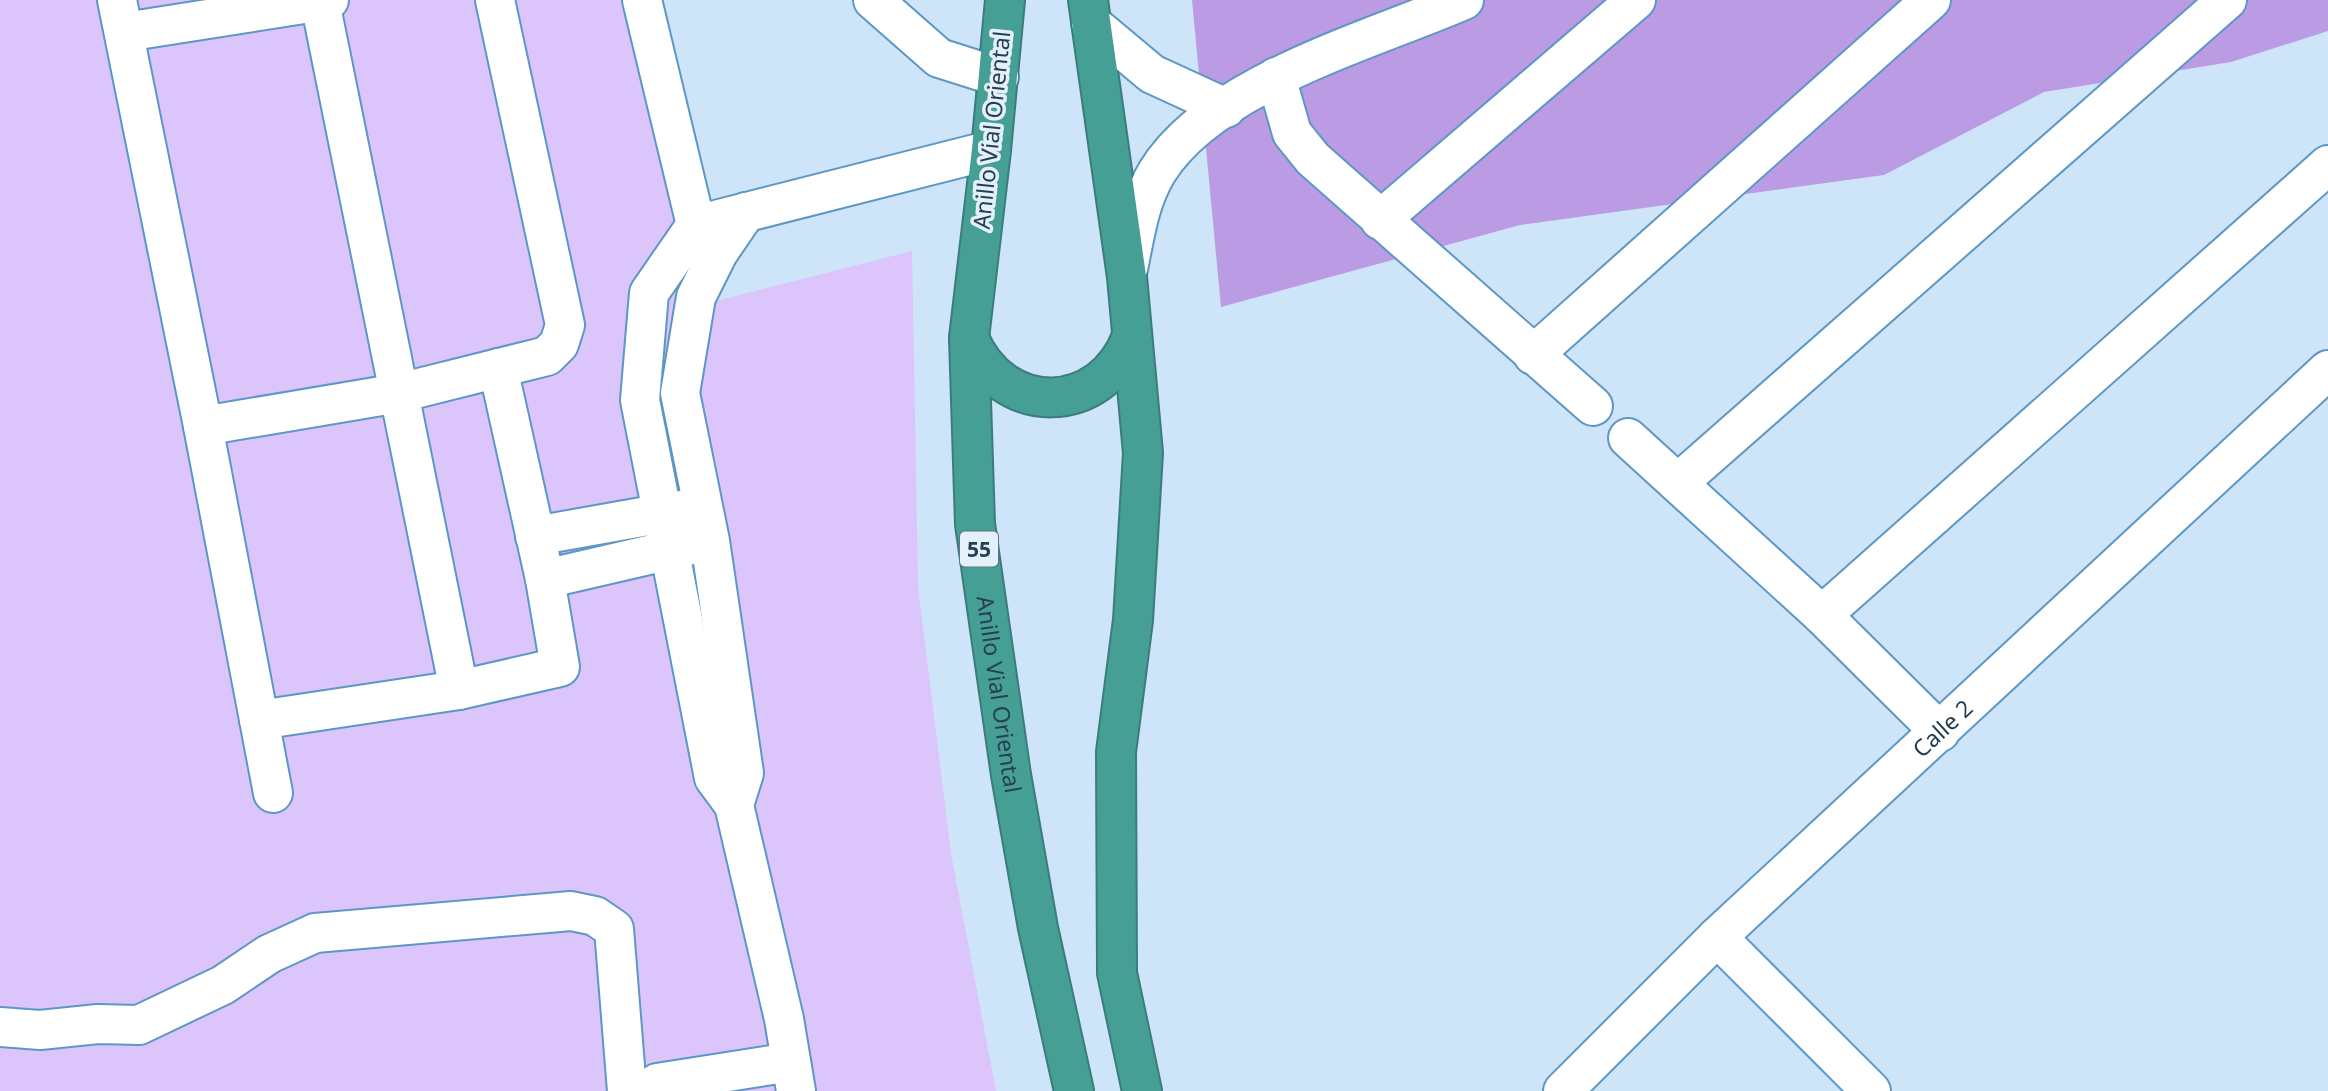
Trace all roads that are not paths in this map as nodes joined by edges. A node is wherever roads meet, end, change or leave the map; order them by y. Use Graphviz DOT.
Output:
graph roads {
  1 [pos="495,0"];
  2 [pos="642,0"];
  3 [pos="873,0"];
  4 [pos="1005,0"];
  5 [pos="1464,0"];
  6 [pos="1636,0"];
  7 [pos="1931,0"];
  8 [pos="2227,0"];
  9 [pos="324,1"];
  10 [pos="1089,12"];
  11 [pos="121,16"];
  12 [pos="999,77"];
  13 [pos="1276,77"];
  14 [pos="1226,108"];
  15 [pos="991,150"];
  16 [pos="2328,164"];
  17 [pos="1380,220"];
  18 [pos="707,239"];
  19 [pos="1126,278"];
  20 [pos="1132,336"];
  21 [pos="969,338"];
  22 [pos="1533,355"];
  23 [pos="498,368"];
  24 [pos="2328,370"];
  25 [pos="399,393"];
  26 [pos="1592,406"];
  27 [pos="203,426"];
  28 [pos="1628,438"];
  29 [pos="1678,484"];
  30 [pos="707,524"];
  31 [pos="667,531"];
  32 [pos="535,536"];
  33 [pos="545,579"];
  34 [pos="1822,615"];
  35 [pos="459,690"];
  36 [pos="259,720"];
  37 [pos="1940,732"];
  38 [pos="273,793"];
  39 [pos="734,805"];
  40 [pos="1717,937"];
  41 [pos="0,1027"];
  42 [pos="793,1077"];
  43 [pos="627,1091"];
  44 [pos="645,1091"];
  45 [pos="1074,1091"];
  46 [pos="1142,1091"];
  47 [pos="1563,1091"];
  48 [pos="1871,1091"];
  1 -- 23 [label="street"];
  2 -- 18 [label="street"];
  3 -- 12 [label="street"];
  4 -- 12 [label="highway, Anillo Vial Oriental / 55"];
  5 -- 13 [label="street"];
  6 -- 17 [label="street"];
  7 -- 22 [label="street"];
  8 -- 29 [label="street"];
  9 -- 11 [label="street"];
  9 -- 25 [label="street"];
  10 -- 14 [label="street"];
  10 -- 19 [label="highway"];
  11 -- 27 [label="street"];
  12 -- 15 [label="highway, Anillo Vial Oriental / 55"];
  13 -- 14 [label="street"];
  13 -- 17 [label="street"];
  14 -- 19 [label="street"];
  15 -- 18 [label="street"];
  15 -- 21 [label="highway, Anillo Vial Oriental / 55"];
  16 -- 34 [label="street"];
  17 -- 22 [label="street"];
  18 -- 30 [label="street"];
  18 -- 31 [label="street"];
  19 -- 20 [label="highway"];
  20 -- 21 [label="highway"];
  20 -- 46 [label="highway"];
  21 -- 45 [label="highway, Anillo Vial Oriental / 55"];
  22 -- 26 [label="street"];
  23 -- 25 [label="street"];
  23 -- 32 [label="street"];
  24 -- 37 [label="street, Calle 2"];
  25 -- 27 [label="street"];
  25 -- 35 [label="street"];
  27 -- 36 [label="street"];
  28 -- 29 [label="street"];
  29 -- 34 [label="street"];
  30 -- 31 [label="street"];
  30 -- 39 [label="street"];
  31 -- 32 [label="street"];
  31 -- 33 [label="street"];
  31 -- 39 [label="street"];
  32 -- 33 [label="street"];
  33 -- 35 [label="street"];
  34 -- 37 [label="street"];
  35 -- 36 [label="street"];
  36 -- 38 [label="street"];
  37 -- 40 [label="street, Calle 2"];
  39 -- 42 [label="street"];
  40 -- 47 [label="street, Calle 2"];
  40 -- 48 [label="street"];
  41 -- 43 [label="street"];
  42 -- 44 [label="street"];
}
